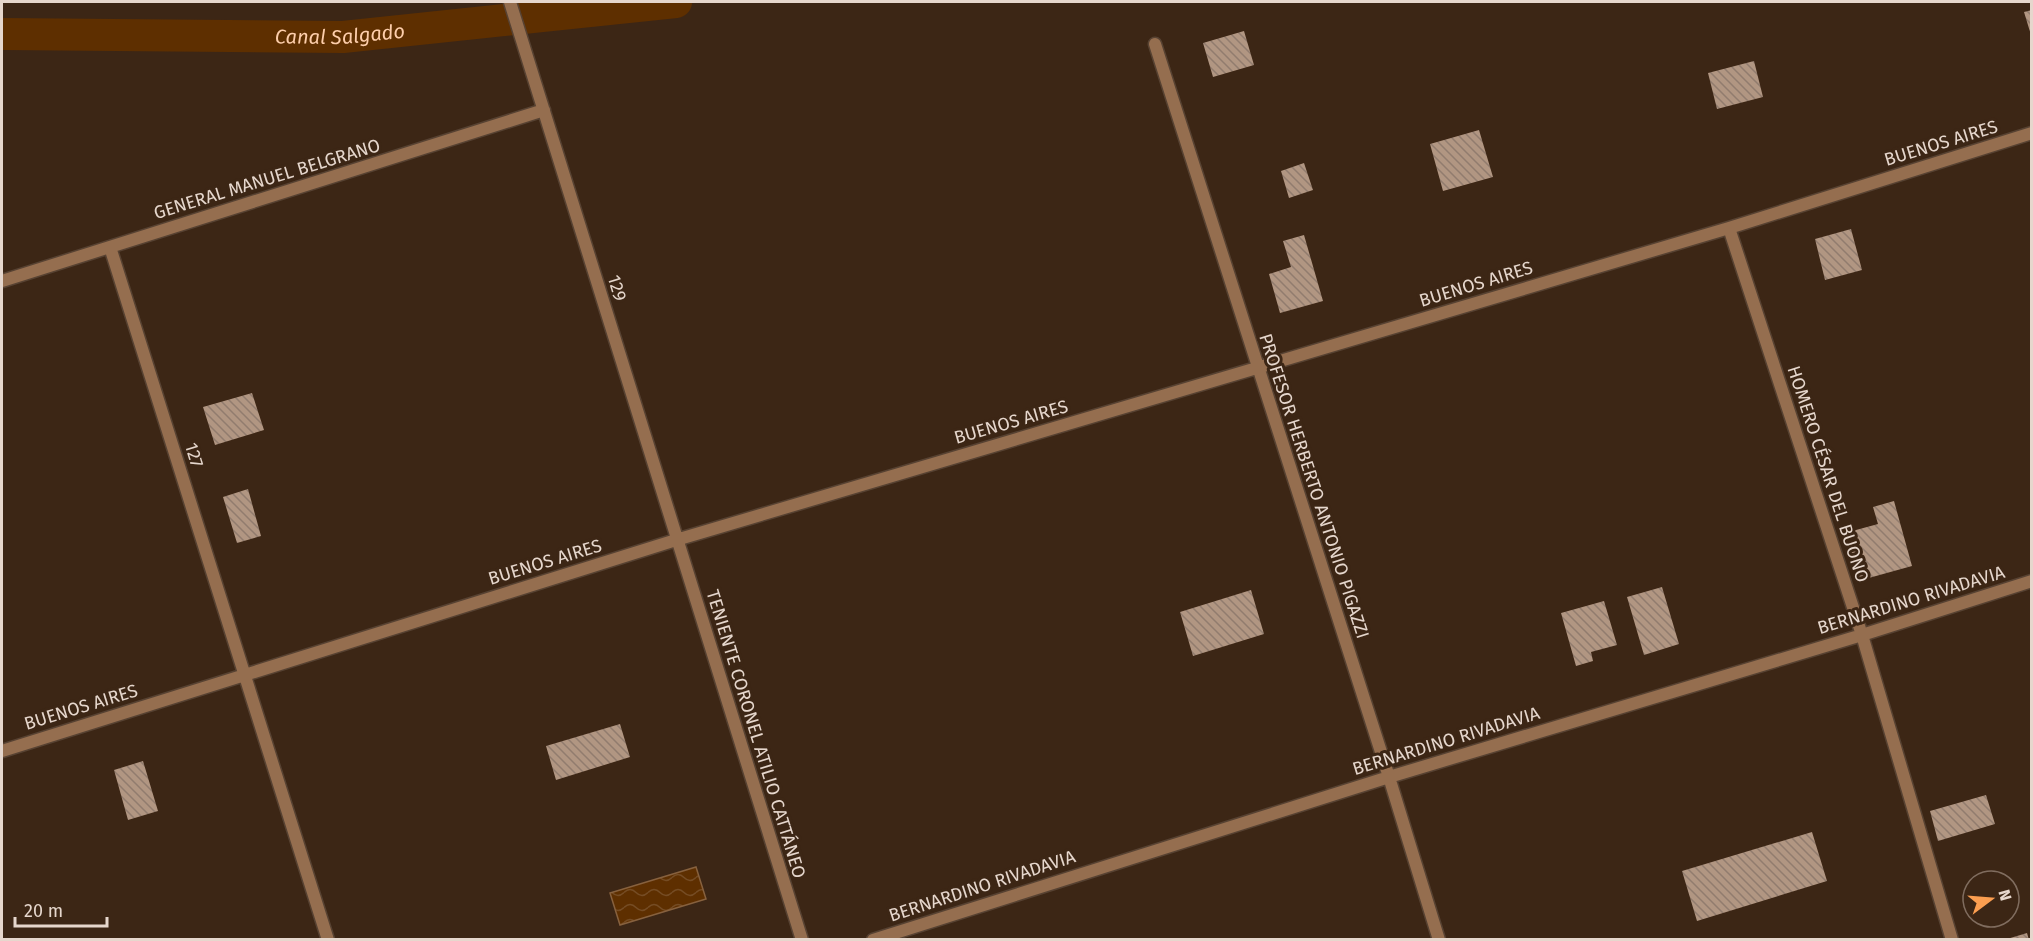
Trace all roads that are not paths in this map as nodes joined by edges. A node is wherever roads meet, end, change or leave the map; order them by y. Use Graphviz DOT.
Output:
graph roads {
  1 [pos="510,2"];
  2 [pos="1155,44"];
  3 [pos="544,110"];
  4 [pos="2031,133"];
  5 [pos="1729,228"];
  6 [pos="110,247"];
  7 [pos="2,281"];
  8 [pos="1257,368"];
  9 [pos="676,540"];
  10 [pos="2031,581"];
  11 [pos="1862,635"];
  12 [pos="244,675"];
  13 [pos="2,751"];
  14 [pos="1389,777"];
  15 [pos="328,939"];
  16 [pos="802,939"];
  17 [pos="873,939"];
  18 [pos="1439,939"];
  19 [pos="1952,939"];
  1 -- 3 [label="street, 129"];
  2 -- 8 [label="street, PROFESOR HERBERTO ANTONIO PIGAZZI"];
  3 -- 6 [label="street, GENERAL MANUEL BELGRANO"];
  3 -- 9 [label="street, 129"];
  4 -- 5 [label="street, BUENOS AIRES"];
  5 -- 8 [label="street, BUENOS AIRES"];
  5 -- 11 [label="street, HOMERO CÉSAR DEL BUONO"];
  6 -- 7 [label="street, GENERAL MANUEL BELGRANO"];
  6 -- 12 [label="street, 127"];
  8 -- 9 [label="street, BUENOS AIRES"];
  8 -- 14 [label="street, PROFESOR HERBERTO ANTONIO PIGAZZI"];
  9 -- 12 [label="street, BUENOS AIRES"];
  9 -- 16 [label="street, TENIENTE CORONEL ATILIO CATTÁNEO"];
  10 -- 11 [label="street, BERNARDINO RIVADAVIA"];
  11 -- 14 [label="street, BERNARDINO RIVADAVIA"];
  11 -- 19 [label="street, HOMERO CÉSAR DEL BUONO"];
  12 -- 13 [label="street, BUENOS AIRES"];
  12 -- 15 [label="street, 127"];
  14 -- 17 [label="street, BERNARDINO RIVADAVIA"];
  14 -- 18 [label="street, PROFESOR HERBERTO ANTONIO PIGAZZI"];
}
